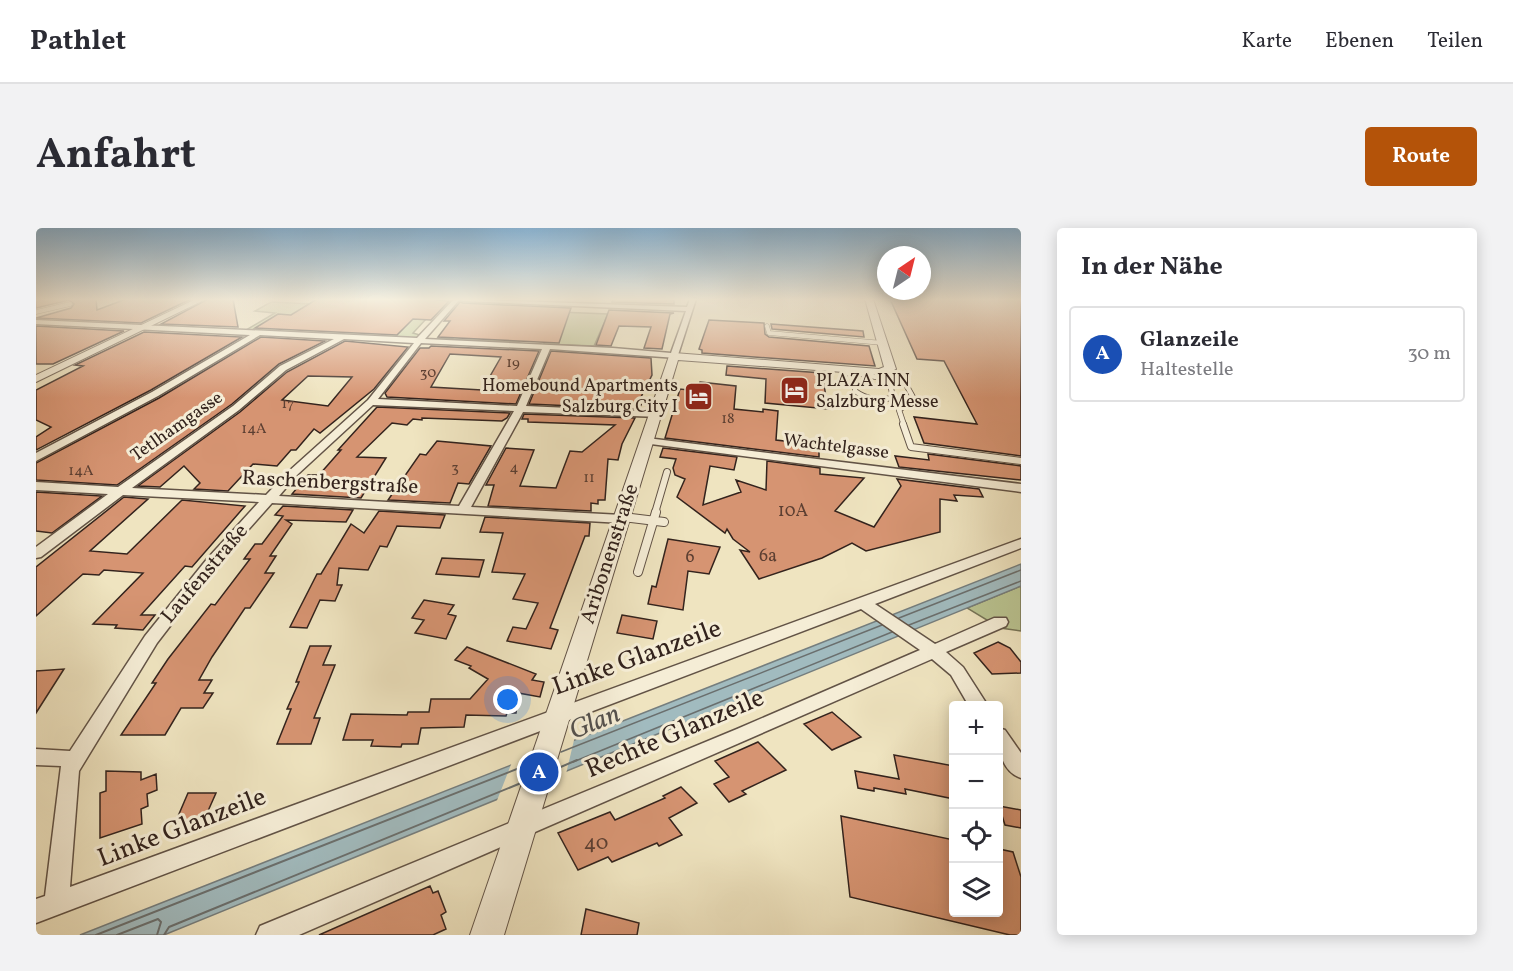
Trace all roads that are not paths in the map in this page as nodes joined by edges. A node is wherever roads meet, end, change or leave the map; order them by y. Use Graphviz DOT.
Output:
graph roads {
  1 [pos="131,332"];
  2 [pos="238,332"];
  3 [pos="427,332"];
  4 [pos="682,332"];
  5 [pos="769,332"];
  6 [pos="880,332"];
  7 [pos="258,333"];
  8 [pos="343,338"];
  9 [pos="419,341"];
  10 [pos="869,345"];
  11 [pos="884,345"];
  12 [pos="547,347"];
  13 [pos="674,356"];
  14 [pos="841,370"];
  15 [pos="888,371"];
  16 [pos="36,379"];
  17 [pos="371,402"];
  18 [pos="520,409"];
  19 [pos="656,415"];
  20 [pos="647,441"];
  21 [pos="36,458"];
  22 [pos="1021,460"];
  23 [pos="667,472"];
  24 [pos="36,486"];
  25 [pos="1021,488"];
  26 [pos="119,491"];
  27 [pos="268,500"];
  28 [pos="463,510"];
  29 [pos="622,518"];
  30 [pos="653,521"];
  31 [pos="664,522"];
  32 [pos="1021,543"];
  33 [pos="36,554"];
  34 [pos="638,572"];
  35 [pos="869,607"];
  36 [pos="1000,622"];
  37 [pos="935,652"];
  38 [pos="976,701"];
  39 [pos="555,722"];
  40 [pos="1003,741"];
  41 [pos="36,757"];
  42 [pos="75,759"];
  43 [pos="1021,770"];
  44 [pos="525,819"];
  45 [pos="46,907"];
  46 [pos="269,935"];
  47 [pos="487,935"];
  1 -- 16 [label="street"];
  2 -- 7 [label="street"];
  3 -- 9 [label="street, Laufenstraße"];
  4 -- 13 [label="street, Aribonenstraße"];
  5 -- 11 [label="lane"];
  6 -- 11 [label="street"];
  7 -- 8 [label="street"];
  7 -- 21 [label="street"];
  8 -- 9 [label="street"];
  8 -- 26 [label="street, Tetlhamgasse"];
  9 -- 12 [label="street"];
  9 -- 17 [label="street, Laufenstraße"];
  10 -- 11 [label="lane"];
  11 -- 15 [label="street"];
  12 -- 13 [label="street"];
  12 -- 18 [label="street"];
  13 -- 14 [label="street"];
  13 -- 19 [label="street, Aribonenstraße"];
  14 -- 14 [label="lane"];
  14 -- 15 [label="street"];
  15 -- 22 [label="lane"];
  17 -- 18 [label="street"];
  17 -- 27 [label="street, Laufenstraße"];
  18 -- 19 [label="street"];
  18 -- 28 [label="street"];
  19 -- 20 [label="street, Aribonenstraße"];
  20 -- 25 [label="street, Wachtelgasse"];
  20 -- 29 [label="street, Aribonenstraße"];
  23 -- 30 [label="lane"];
  24 -- 26 [label="street, Raschenbergstraße"];
  26 -- 27 [label="street, Raschenbergstraße"];
  26 -- 33 [label="street, Tetlhamgasse"];
  27 -- 28 [label="street, Raschenbergstraße"];
  27 -- 42 [label="street, Laufenstraße"];
  28 -- 29 [label="street, Raschenbergstraße"];
  29 -- 30 [label="lane"];
  29 -- 39 [label="street, Aribonenstraße"];
  30 -- 31 [label="lane"];
  30 -- 34 [label="lane"];
  32 -- 35 [label="street, Linke Glanzeile"];
  35 -- 37 [label="street"];
  35 -- 39 [label="street, Linke Glanzeile"];
  36 -- 37 [label="street, Rechte Glanzeile"];
  37 -- 38 [label="street"];
  37 -- 44 [label="street, Rechte Glanzeile"];
  39 -- 44 [label="street, Aribonenstraße"];
  39 -- 45 [label="street, Linke Glanzeile"];
  40 -- 43 [label="street"];
  41 -- 42 [label="street"];
  42 -- 45 [label="street, Laufenstraße"];
  44 -- 46 [label="street, Rechte Glanzeile"];
  44 -- 47 [label="street, Aribonenstraße"];
}
